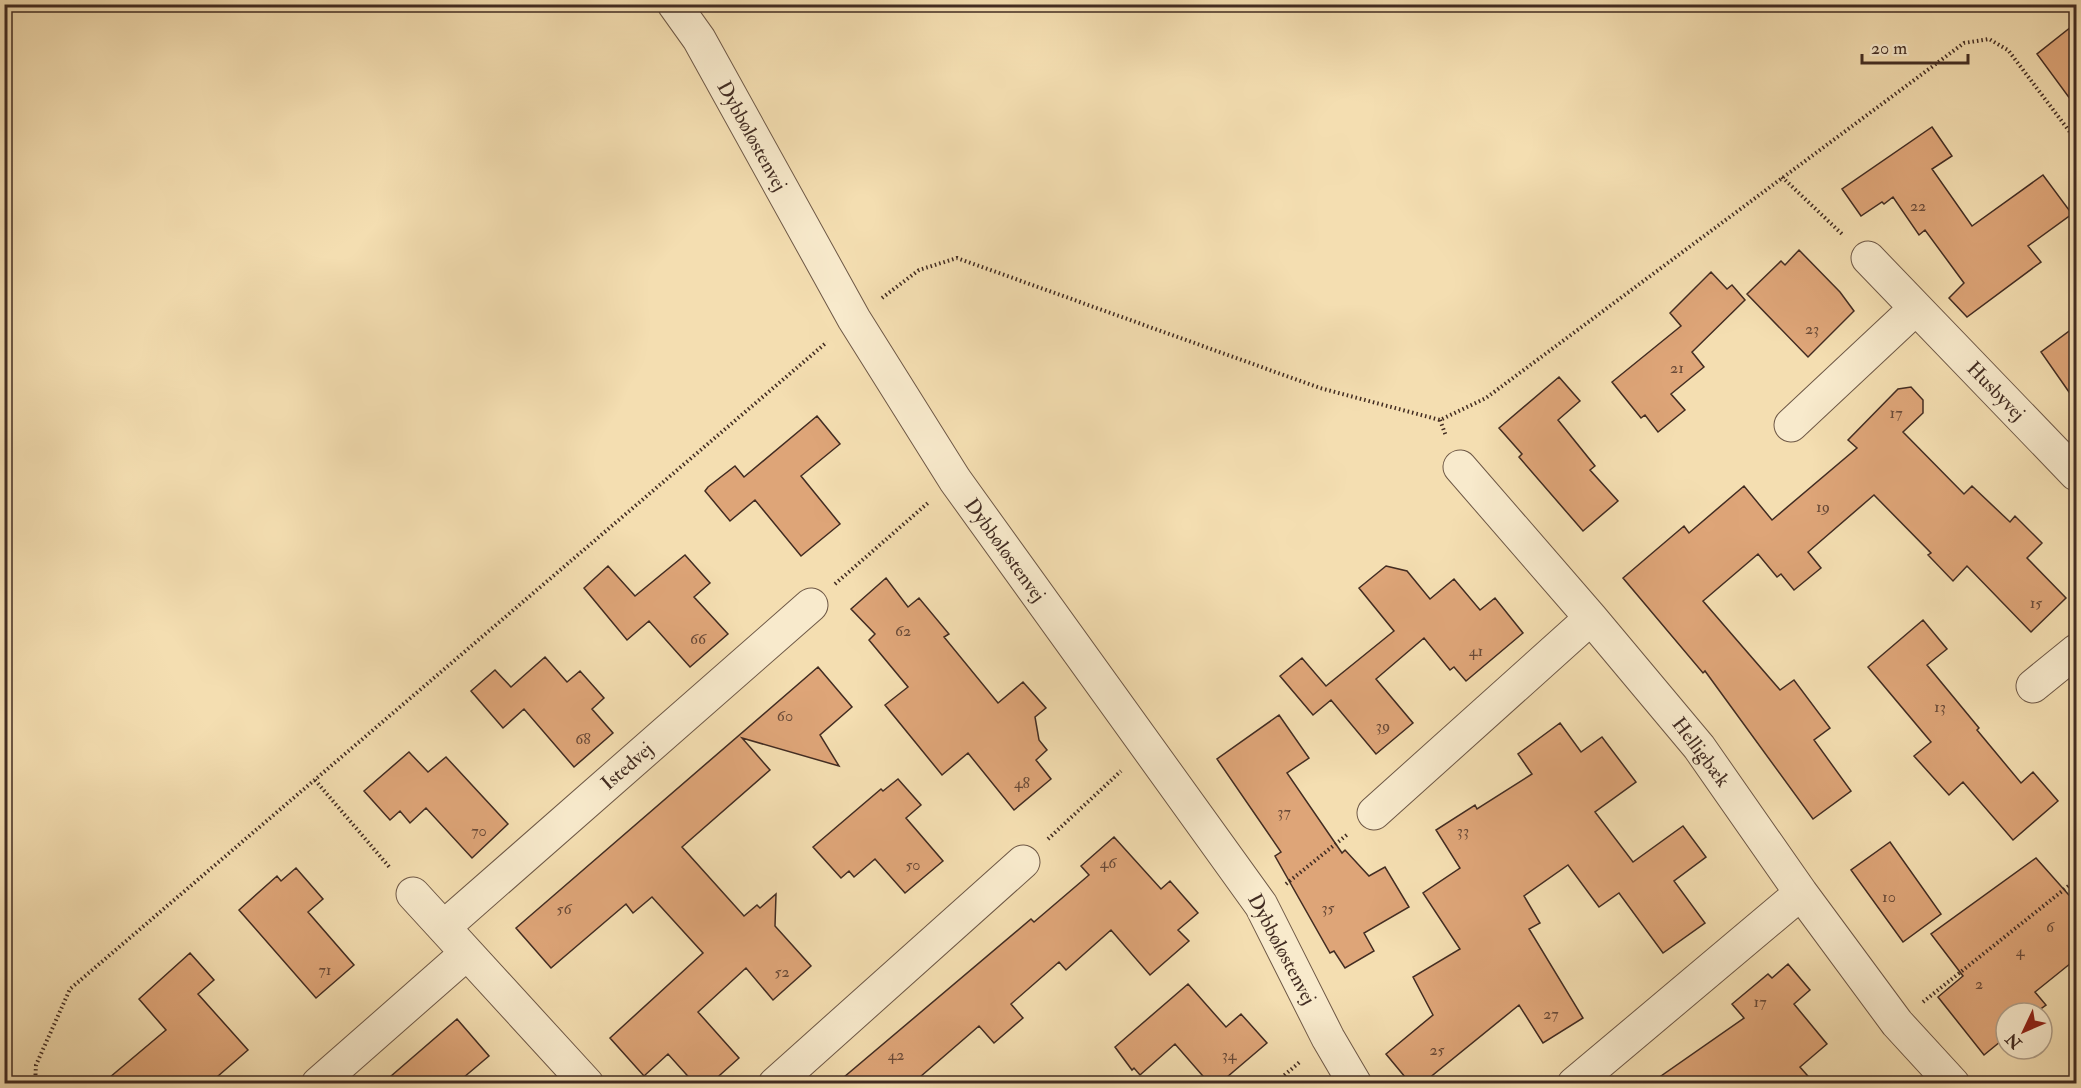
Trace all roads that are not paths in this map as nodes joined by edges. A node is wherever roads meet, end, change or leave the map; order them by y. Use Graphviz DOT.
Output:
graph roads {
  1 [pos="674,4"];
  2 [pos="1868,258"];
  3 [pos="1916,308"];
  4 [pos="1791,425"];
  5 [pos="1460,467"];
  6 [pos="2076,474"];
  7 [pos="810,605"];
  8 [pos="1591,618"];
  9 [pos="2076,651"];
  10 [pos="2033,686"];
  11 [pos="1374,813"];
  12 [pos="1023,862"];
  13 [pos="1801,893"];
  14 [pos="413,894"];
  15 [pos="444,927"];
  16 [pos="466,953"];
  17 [pos="318,1083"];
  18 [pos="587,1083"];
  19 [pos="775,1083"];
  20 [pos="1355,1083"];
  21 [pos="1574,1083"];
  22 [pos="1953,1083"];
  1 -- 20 [label="street, Dybbøløstenvej"];
  2 -- 3 [label="street, Husbyvej"];
  3 -- 4 [label="street"];
  3 -- 6 [label="street, Husbyvej"];
  5 -- 8 [label="street, Helligbæk"];
  7 -- 15 [label="street, Istedvej"];
  8 -- 11 [label="street"];
  8 -- 13 [label="street, Helligbæk"];
  9 -- 10 [label="street"];
  12 -- 19 [label="street"];
  13 -- 21 [label="street"];
  13 -- 22 [label="street, Helligbæk"];
  14 -- 15 [label="street"];
  15 -- 16 [label="street"];
  16 -- 17 [label="street"];
  16 -- 18 [label="street"];
}
